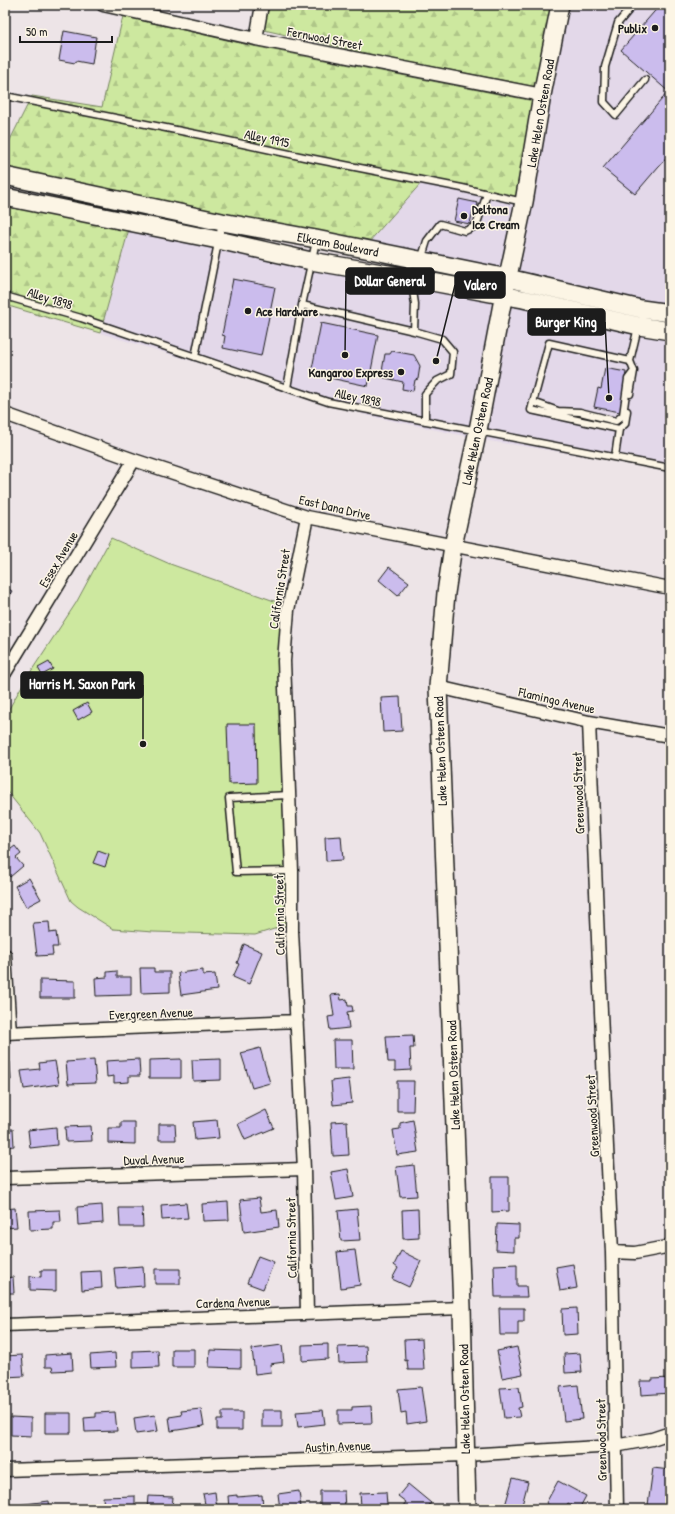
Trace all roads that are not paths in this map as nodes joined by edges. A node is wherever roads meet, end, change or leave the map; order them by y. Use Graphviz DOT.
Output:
graph roads {
  1 [pos="103,5"];
  2 [pos="262,5"];
  3 [pos="560,5"];
  4 [pos="632,5"];
  5 [pos="256,39"];
  6 [pos="645,80"];
  7 [pos="542,95"];
  8 [pos="5,96"];
  9 [pos="5,176"];
  10 [pos="487,194"];
  11 [pos="5,197"];
  12 [pos="524,202"];
  13 [pos="222,222"];
  14 [pos="316,239"];
  15 [pos="218,240"];
  16 [pos="414,259"];
  17 [pos="311,261"];
  18 [pos="411,278"];
  19 [pos="508,278"];
  20 [pos="5,296"];
  21 [pos="504,297"];
  22 [pos="302,305"];
  23 [pos="670,313"];
  24 [pos="640,317"];
  25 [pos="414,331"];
  26 [pos="670,331"];
  27 [pos="195,357"];
  28 [pos="630,361"];
  29 [pos="634,371"];
  30 [pos="287,388"];
  31 [pos="533,402"];
  32 [pos="5,414"];
  33 [pos="425,421"];
  34 [pos="619,429"];
  35 [pos="478,430"];
  36 [pos="615,457"];
  37 [pos="134,460"];
  38 [pos="670,468"];
  39 [pos="307,517"];
  40 [pos="453,546"];
  41 [pos="670,588"];
  42 [pos="5,673"];
  43 [pos="438,687"];
  44 [pos="589,722"];
  45 [pos="670,736"];
  46 [pos="289,795"];
  47 [pos="292,871"];
  48 [pos="5,955"];
  49 [pos="297,1021"];
  50 [pos="7,1033"];
  51 [pos="304,1169"];
  52 [pos="5,1178"];
  53 [pos="670,1245"];
  54 [pos="612,1252"];
  55 [pos="462,1308"];
  56 [pos="307,1314"];
  57 [pos="5,1325"];
  58 [pos="670,1433"];
  59 [pos="615,1446"];
  60 [pos="465,1455"];
  61 [pos="5,1470"];
  62 [pos="467,1509"];
  63 [pos="617,1509"];
  1 -- 5 [label="street, Fernwood Street"];
  2 -- 5 [label="street"];
  3 -- 7 [label="street, Lake Helen Osteen Road"];
  4 -- 6 [label="lane"];
  5 -- 7 [label="street, Fernwood Street"];
  7 -- 12 [label="street, Lake Helen Osteen Road"];
  8 -- 10 [label="lane, Alley 1915"];
  9 -- 13 [label="street, Elkcam Boulevard"];
  10 -- 12 [label="lane, Alley 1915"];
  10 -- 16 [label="lane"];
  11 -- 15 [label="street, Elkcam Boulevard"];
  12 -- 19 [label="street, Lake Helen Osteen Road"];
  13 -- 14 [label="street, Elkcam Boulevard"];
  13 -- 15 [label="lane"];
  14 -- 16 [label="street, Elkcam Boulevard"];
  14 -- 17 [label="lane"];
  15 -- 17 [label="street, Elkcam Boulevard"];
  15 -- 27 [label="lane"];
  16 -- 18 [label="lane"];
  16 -- 19 [label="street, Elkcam Boulevard"];
  17 -- 18 [label="street, Elkcam Boulevard"];
  17 -- 22 [label="lane"];
  18 -- 21 [label="street, Elkcam Boulevard"];
  18 -- 25 [label="lane"];
  19 -- 21 [label="street, Lake Helen Osteen Road"];
  19 -- 24 [label="street, Elkcam Boulevard"];
  20 -- 27 [label="lane, Alley 1898"];
  21 -- 24 [label="street, Elkcam Boulevard"];
  21 -- 35 [label="street, Lake Helen Osteen Road"];
  22 -- 25 [label="lane"];
  22 -- 30 [label="lane"];
  23 -- 24 [label="street, Elkcam Boulevard"];
  24 -- 26 [label="street, Elkcam Boulevard"];
  24 -- 28 [label="lane"];
  25 -- 33 [label="lane"];
  27 -- 30 [label="lane, Alley 1898"];
  28 -- 29 [label="lane"];
  28 -- 31 [label="lane"];
  29 -- 31 [label="lane"];
  29 -- 34 [label="lane"];
  30 -- 33 [label="lane, Alley 1898"];
  31 -- 34 [label="lane"];
  32 -- 37 [label="street, East Dana Drive"];
  33 -- 35 [label="lane, Alley 1898"];
  34 -- 36 [label="lane"];
  35 -- 36 [label="lane, Alley 1898"];
  35 -- 40 [label="street, Lake Helen Osteen Road"];
  36 -- 38 [label="lane, Alley 1898"];
  37 -- 39 [label="street, East Dana Drive"];
  37 -- 42 [label="street, Essex Avenue"];
  39 -- 40 [label="street, East Dana Drive"];
  39 -- 46 [label="street, California Street"];
  40 -- 41 [label="street, East Dana Drive"];
  40 -- 43 [label="street, Lake Helen Osteen Road"];
  43 -- 44 [label="street, Flamingo Avenue"];
  43 -- 55 [label="street, Lake Helen Osteen Road"];
  44 -- 45 [label="street, Flamingo Avenue"];
  44 -- 54 [label="street, Greenwood Street"];
  46 -- 47 [label="street, California Street"];
  46 -- 47 [label="lane"];
  47 -- 49 [label="street, California Street"];
  48 -- 50 [label="street"];
  49 -- 50 [label="street, Evergreen Avenue"];
  49 -- 51 [label="street, California Street"];
  51 -- 52 [label="street, Duval Avenue"];
  51 -- 56 [label="street, California Street"];
  53 -- 54 [label="street"];
  54 -- 59 [label="street, Greenwood Street"];
  55 -- 56 [label="street, Cardena Avenue"];
  55 -- 60 [label="street, Lake Helen Osteen Road"];
  56 -- 57 [label="street, Cardena Avenue"];
  58 -- 59 [label="street, Austin Avenue"];
  59 -- 60 [label="street, Austin Avenue"];
  59 -- 63 [label="street, Greenwood Street"];
  60 -- 61 [label="street, Austin Avenue"];
  60 -- 62 [label="street, Lake Helen Osteen Road"];
}
